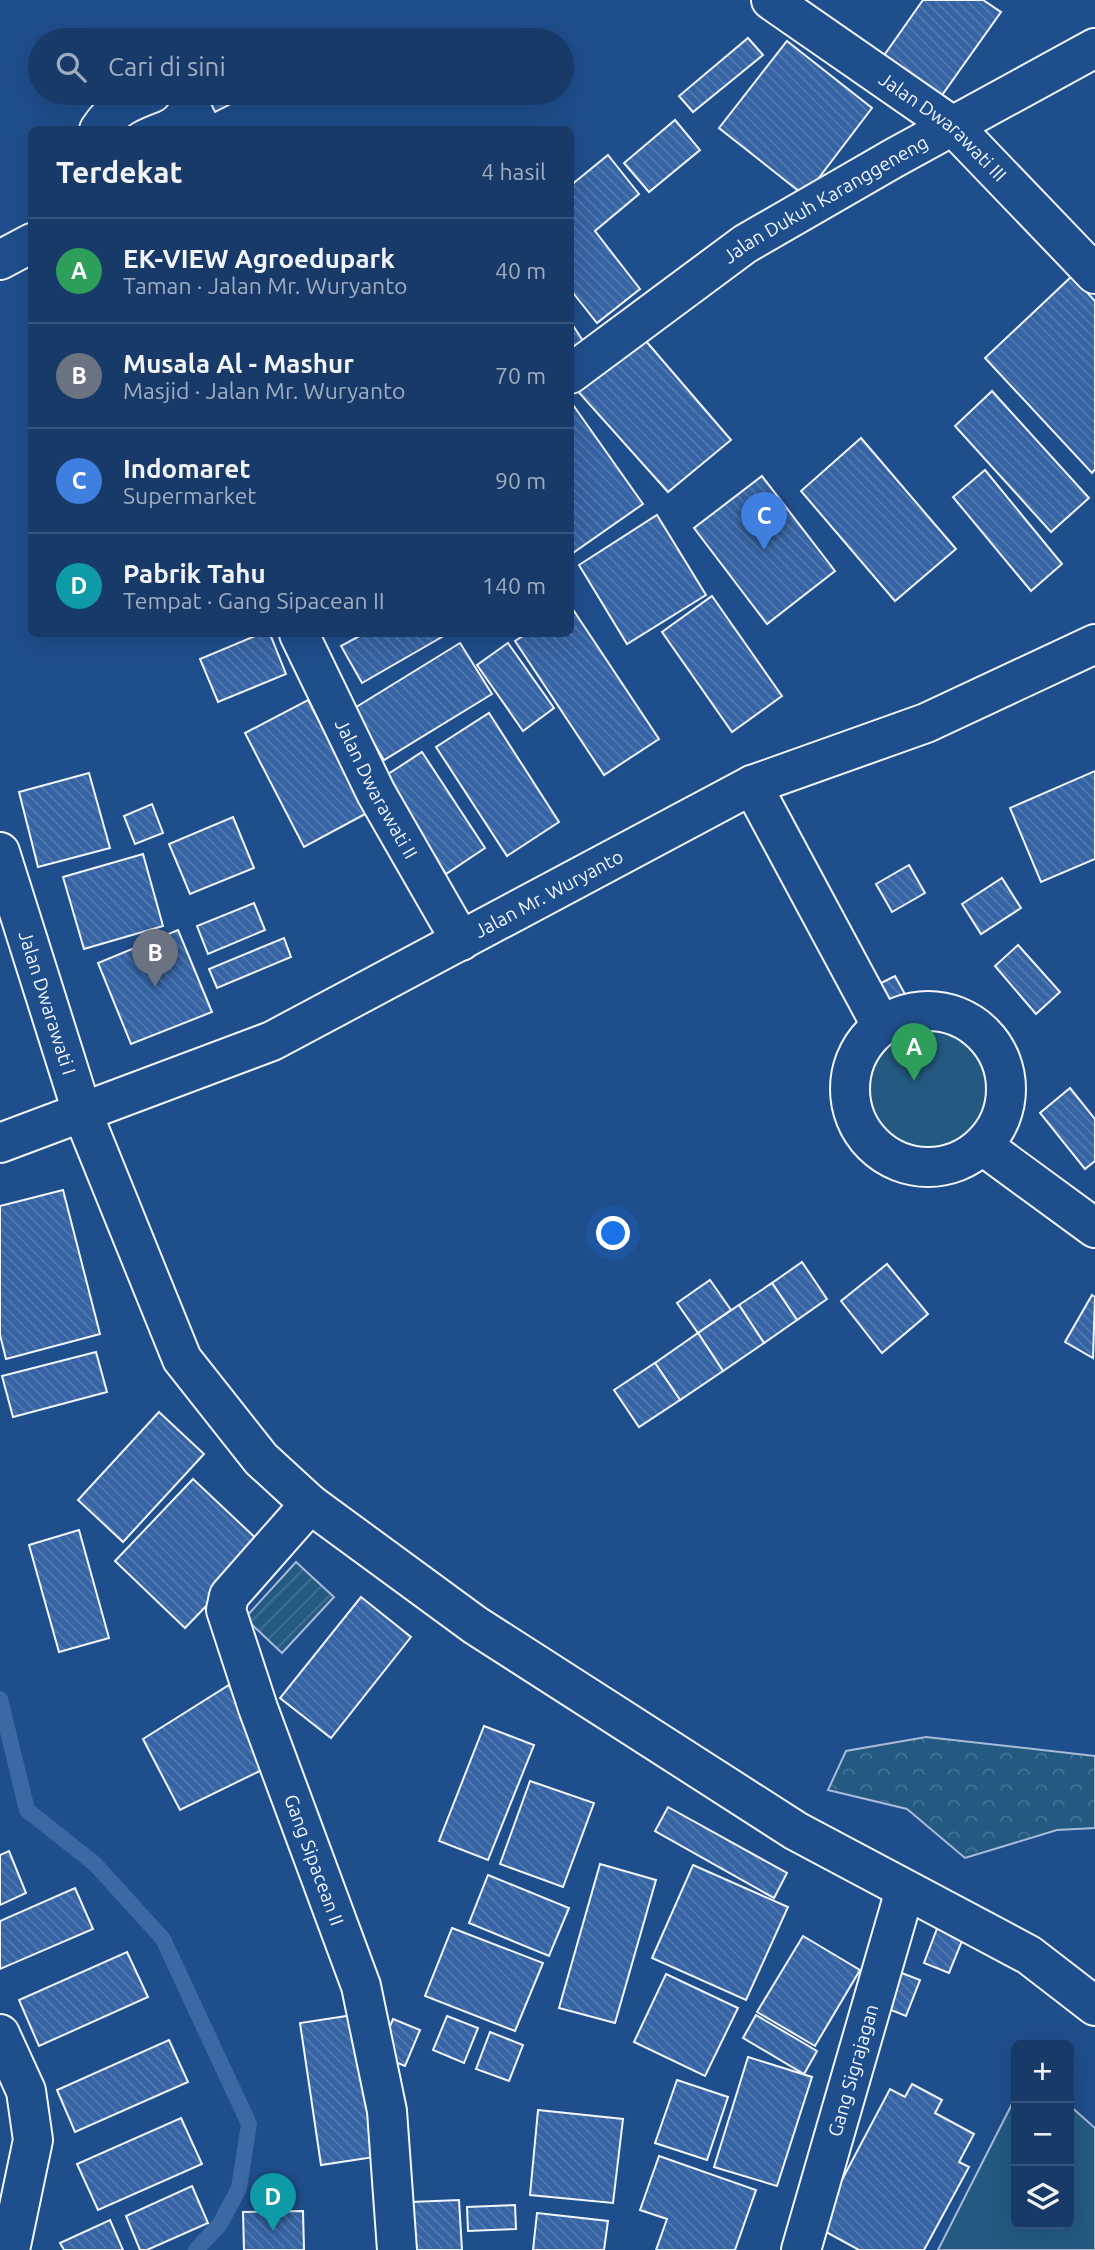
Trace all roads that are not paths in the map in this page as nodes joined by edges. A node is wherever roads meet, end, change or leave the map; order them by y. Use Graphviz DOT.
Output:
graph roads {
  1 [pos="771,0"];
  2 [pos="1095,48"];
  3 [pos="119,105"];
  4 [pos="101,126"];
  5 [pos="954,127"];
  6 [pos="28,245"];
  7 [pos="0,261"];
  8 [pos="1095,274"];
  9 [pos="574,371"];
  10 [pos="300,637"];
  11 [pos="1095,644"];
  12 [pos="752,785"];
  13 [pos="0,852"];
  14 [pos="461,942"];
  15 [pos="881,1026"];
  16 [pos="82,1112"];
  17 [pos="0,1143"];
  18 [pos="983,1146"];
  19 [pos="1095,1228"];
  20 [pos="310,1504"];
  21 [pos="905,1890"];
  22 [pos="1095,2006"];
  23 [pos="0,2035"];
  24 [pos="10,2250"];
  25 [pos="397,2250"];
  26 [pos="802,2250"];
  1 -- 5 [label="street, Jalan Dwarawati III"];
  2 -- 5 [label="street, Jalan Dukuh Karanggeneng"];
  3 -- 4 [label="street"];
  5 -- 8 [label="street, Jalan Dwarawati III"];
  5 -- 9 [label="street, Jalan Dukuh Karanggeneng"];
  6 -- 7 [label="street"];
  10 -- 14 [label="street, Jalan Dwarawati II"];
  11 -- 12 [label="street, Jalan Mr. Wuryanto"];
  12 -- 14 [label="street, Jalan Mr. Wuryanto"];
  12 -- 15 [label="street"];
  13 -- 16 [label="street, Jalan Dwarawati I"];
  14 -- 16 [label="street, Jalan Mr. Wuryanto"];
  15 -- 18 [label="street"];
  15 -- 18 [label="street"];
  16 -- 17 [label="street, Jalan Mr. Wuryanto"];
  16 -- 20 [label="street, Jalan Dwarawati I"];
  18 -- 19 [label="street"];
  20 -- 21 [label="street, Jalan Dwarawati I"];
  20 -- 25 [label="street, Gang Sipacean II"];
  21 -- 22 [label="street, Jalan Dwarawati I"];
  21 -- 26 [label="street, Gang Sigrajagan"];
  23 -- 24 [label="street"];
}
